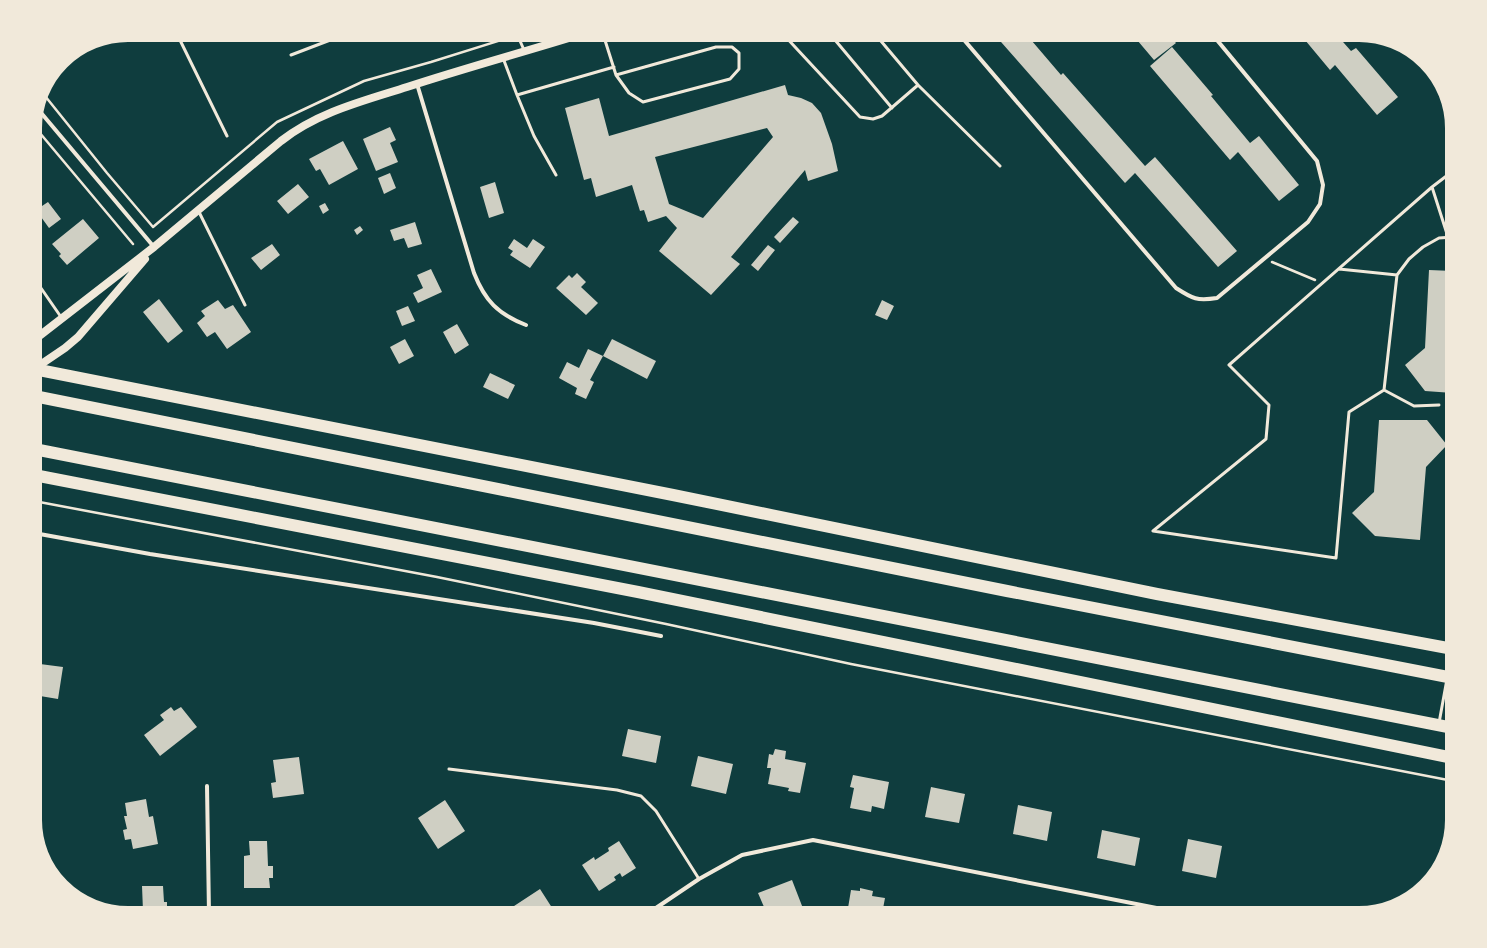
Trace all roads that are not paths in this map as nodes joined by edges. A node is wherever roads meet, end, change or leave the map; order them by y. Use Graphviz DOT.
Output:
graph roads {
  1 [pos="180,41"];
  2 [pos="328,41"];
  3 [pos="520,41"];
  4 [pos="559,41"];
  5 [pos="604,41"];
  6 [pos="789,41"];
  7 [pos="836,41"];
  8 [pos="881,41"];
  9 [pos="965,41"];
  10 [pos="1218,41"];
  11 [pos="524,52"];
  12 [pos="291,55"];
  13 [pos="503,58"];
  14 [pos="614,68"];
  15 [pos="616,75"];
  16 [pos="417,84"];
  17 [pos="918,85"];
  18 [pos="517,94"];
  19 [pos="892,108"];
  20 [pos="42,114"];
  21 [pos="227,136"];
  22 [pos="1000,166"];
  23 [pos="556,175"];
  24 [pos="1446,176"];
  25 [pos="1432,187"];
  26 [pos="198,210"];
  27 [pos="1446,231"];
  28 [pos="1446,237"];
  29 [pos="154,247"];
  30 [pos="1339,269"];
  31 [pos="1397,275"];
  32 [pos="41,288"];
  33 [pos="245,305"];
  34 [pos="62,319"];
  35 [pos="526,325"];
  36 [pos="41,335"];
  37 [pos="41,364"];
  38 [pos="41,370"];
  39 [pos="1384,390"];
  40 [pos="41,397"];
  41 [pos="1439,405"];
  42 [pos="41,450"];
  43 [pos="41,476"];
  44 [pos="41,534"];
  45 [pos="661,636"];
  46 [pos="1446,648"];
  47 [pos="1446,676"];
  48 [pos="1446,694"];
  49 [pos="1439,725"];
  50 [pos="1446,726"];
  51 [pos="1446,757"];
  52 [pos="449,769"];
  53 [pos="207,786"];
  54 [pos="699,879"];
  55 [pos="209,907"];
  56 [pos="657,907"];
  57 [pos="1152,907"];
  1 -- 21 [label="lane"];
  2 -- 12 [label="lane"];
  3 -- 11 [label="lane"];
  4 -- 11 [label="main road"];
  5 -- 14 [label="lane"];
  6 -- 19 [label="lane"];
  7 -- 19 [label="lane"];
  8 -- 17 [label="lane"];
  9 -- 10 [label="street"];
  11 -- 13 [label="main road"];
  13 -- 16 [label="main road"];
  13 -- 18 [label="lane"];
  14 -- 15 [label="lane"];
  14 -- 18 [label="lane"];
  15 -- 15 [label="lane"];
  16 -- 26 [label="main road"];
  16 -- 35 [label="street"];
  17 -- 19 [label="lane"];
  17 -- 22 [label="lane"];
  18 -- 23 [label="lane"];
  20 -- 29 [label="street"];
  24 -- 25 [label="lane"];
  25 -- 27 [label="lane"];
  25 -- 30 [label="lane"];
  26 -- 29 [label="main road"];
  26 -- 33 [label="lane"];
  28 -- 31 [label="lane"];
  29 -- 34 [label="main road"];
  29 -- 37 [label="main road"];
  30 -- 31 [label="lane"];
  30 -- 39 [label="lane"];
  31 -- 39 [label="lane"];
  32 -- 34 [label="lane"];
  34 -- 36 [label="main road"];
  38 -- 46 [label="highway"];
  39 -- 41 [label="lane"];
  40 -- 47 [label="highway"];
  42 -- 49 [label="highway"];
  43 -- 51 [label="highway"];
  44 -- 45 [label="street"];
  48 -- 49 [label="lane"];
  49 -- 50 [label="highway"];
  52 -- 54 [label="lane"];
  53 -- 55 [label="street"];
  54 -- 56 [label="street"];
  54 -- 57 [label="street"];
}
